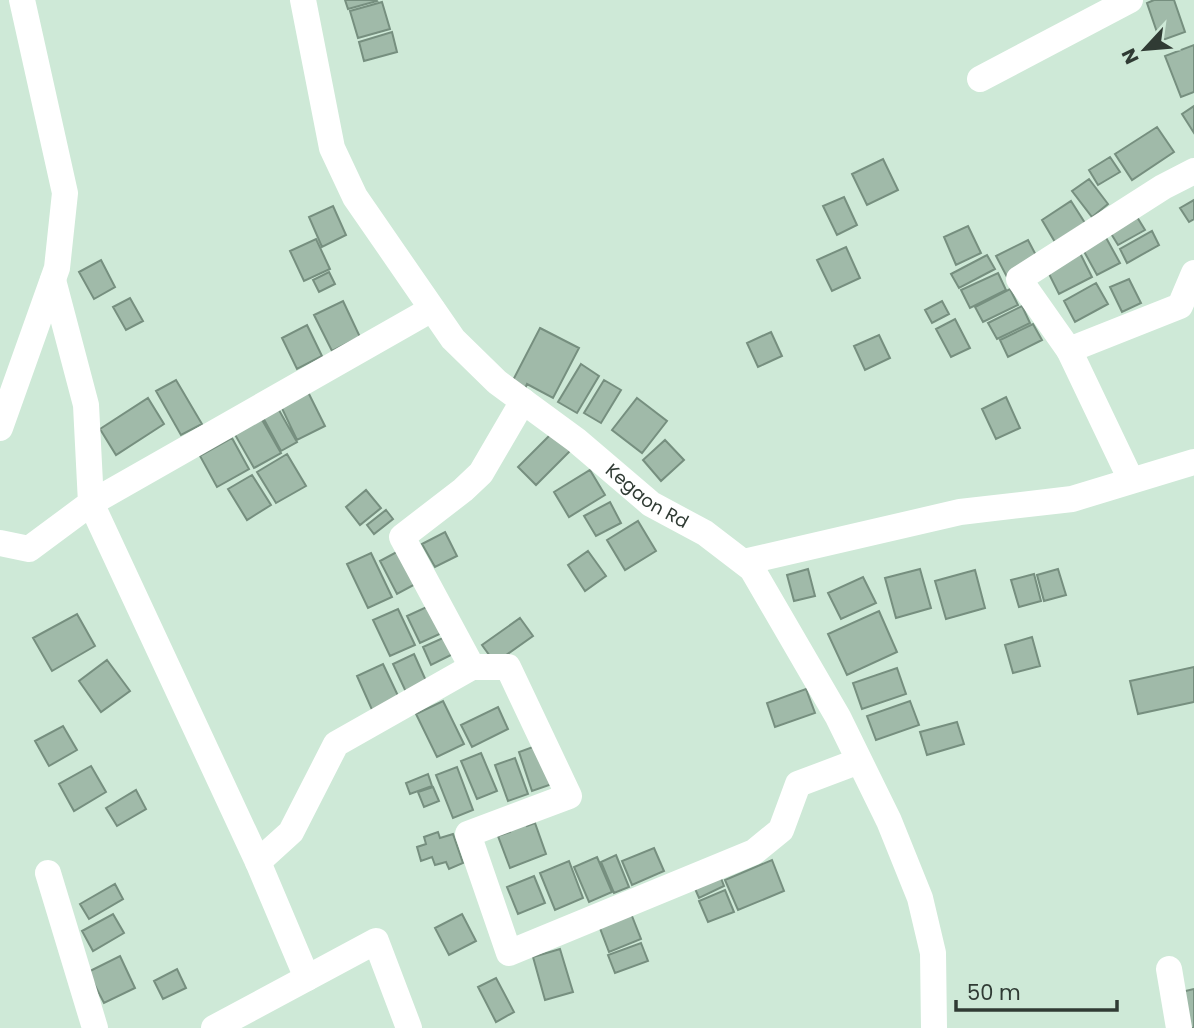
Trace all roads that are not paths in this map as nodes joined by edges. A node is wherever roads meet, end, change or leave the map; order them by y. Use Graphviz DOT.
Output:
graph roads {
  1 [pos="22,0"];
  2 [pos="303,0"];
  3 [pos="1130,0"];
  4 [pos="980,79"];
  5 [pos="1194,171"];
  6 [pos="1194,272"];
  7 [pos="53,280"];
  8 [pos="432,309"];
  9 [pos="1069,351"];
  10 [pos="523,401"];
  11 [pos="0,428"];
  12 [pos="1194,462"];
  13 [pos="1131,480"];
  14 [pos="91,503"];
  15 [pos="0,543"];
  16 [pos="744,562"];
  17 [pos="472,667"];
  18 [pos="859,761"];
  19 [pos="257,862"];
  20 [pos="48,873"];
  21 [pos="1168,969"];
  22 [pos="307,978"];
  23 [pos="95,1028"];
  24 [pos="214,1028"];
  25 [pos="410,1028"];
  26 [pos="934,1028"];
  27 [pos="1179,1028"];
  1 -- 7 [label="street"];
  2 -- 8 [label="street, Kegaon Rd"];
  3 -- 4 [label="street"];
  5 -- 9 [label="street"];
  6 -- 9 [label="street"];
  7 -- 11 [label="street"];
  7 -- 14 [label="street"];
  8 -- 10 [label="street, Kegaon Rd"];
  8 -- 14 [label="street"];
  9 -- 13 [label="street"];
  10 -- 16 [label="street, Kegaon Rd"];
  10 -- 17 [label="street"];
  12 -- 13 [label="street"];
  13 -- 16 [label="street"];
  14 -- 15 [label="street"];
  14 -- 19 [label="street"];
  16 -- 18 [label="street, Kegaon Rd"];
  17 -- 18 [label="street"];
  17 -- 19 [label="street"];
  18 -- 26 [label="street, Kegaon Rd"];
  19 -- 22 [label="street"];
  20 -- 23 [label="street"];
  21 -- 27 [label="street"];
  22 -- 24 [label="street"];
  22 -- 25 [label="street"];
}
